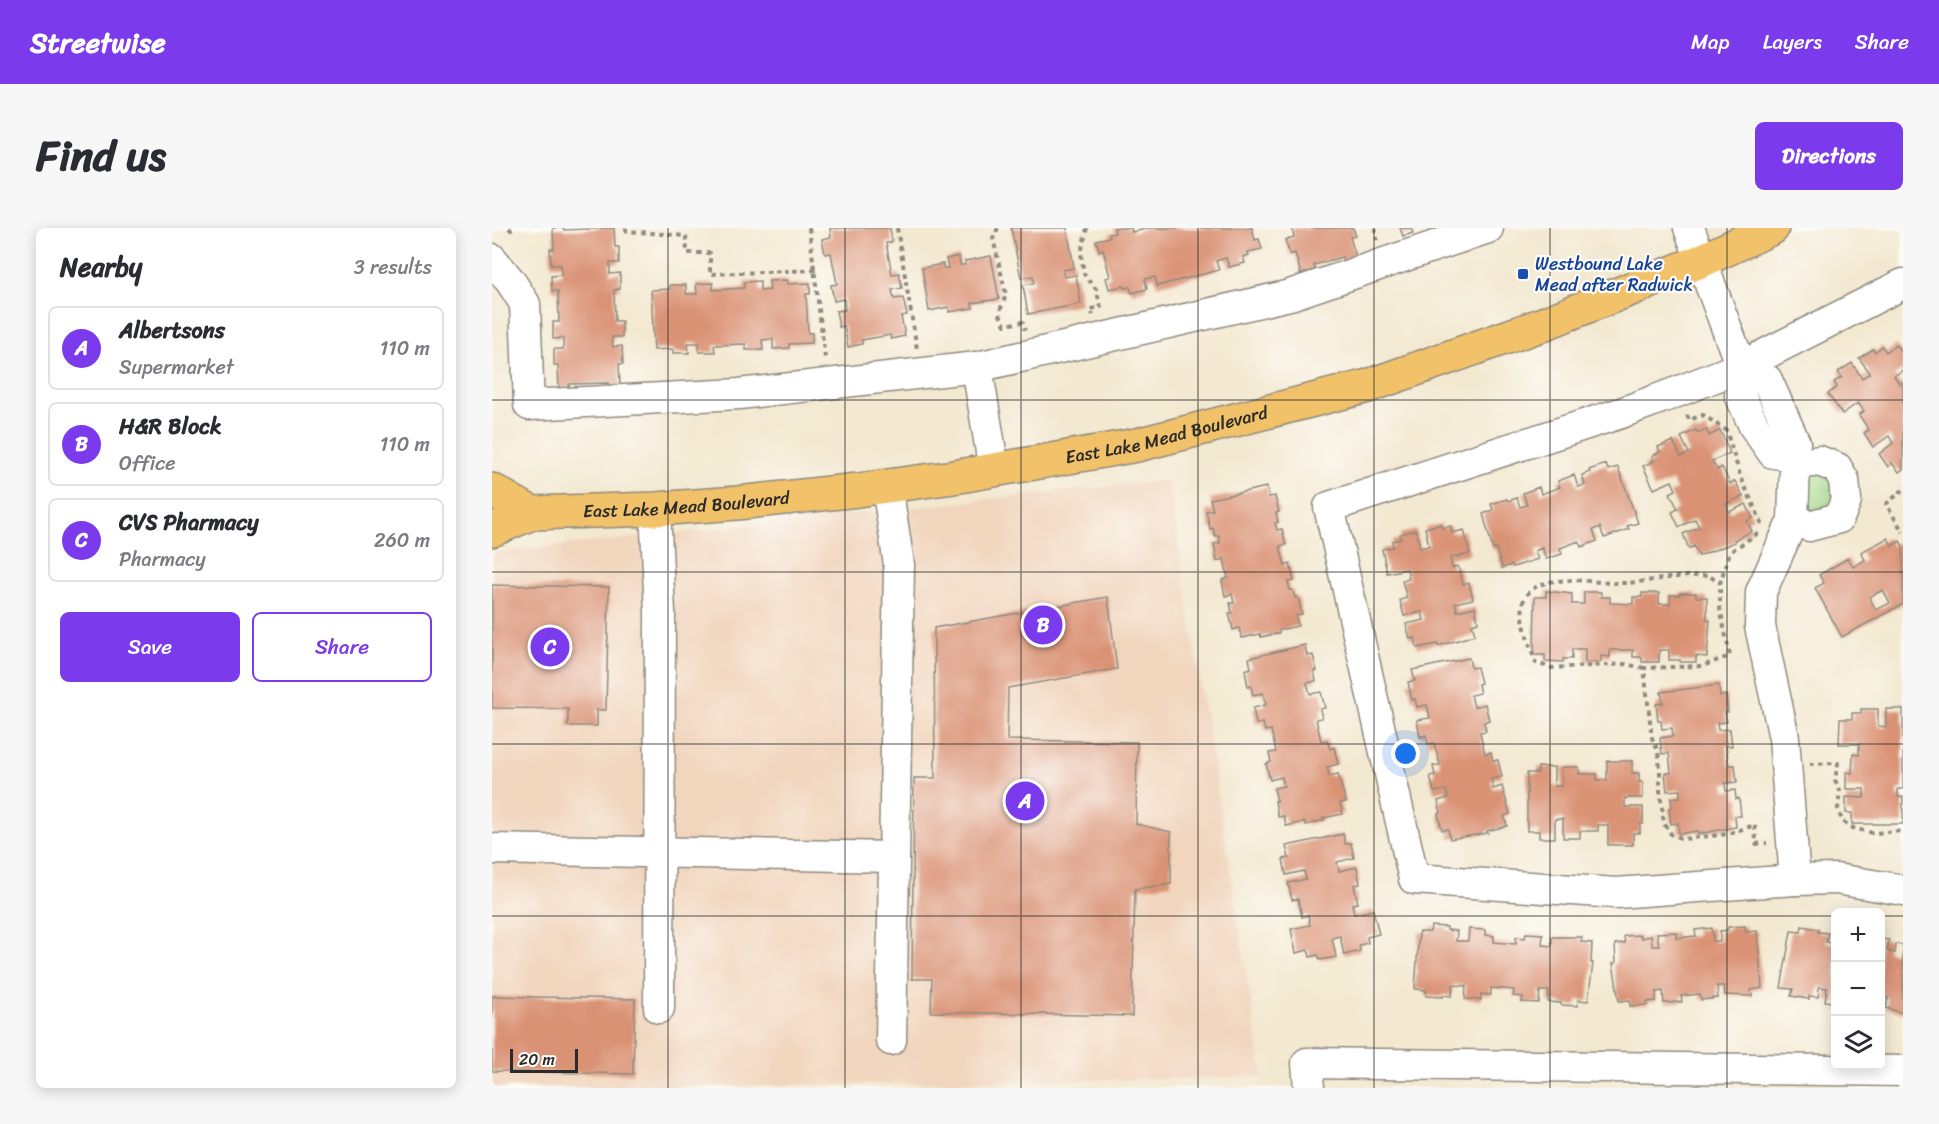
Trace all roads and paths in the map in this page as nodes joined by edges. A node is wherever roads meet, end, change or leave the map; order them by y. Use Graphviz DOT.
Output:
graph roads {
  1 [pos="509,228"];
  2 [pos="515,228"];
  3 [pos="625,228"];
  4 [pos="809,228"];
  5 [pos="897,228"];
  6 [pos="998,228"];
  7 [pos="1081,228"];
  8 [pos="1488,228"];
  9 [pos="1689,228"];
  10 [pos="1772,228"];
  11 [pos="1086,230"];
  12 [pos="492,259"];
  13 [pos="1701,261"];
  14 [pos="816,270"];
  15 [pos="1903,284"];
  16 [pos="1098,339"];
  17 [pos="1042,352"];
  18 [pos="977,366"];
  19 [pos="1742,372"];
  20 [pos="914,374"];
  21 [pos="828,384"];
  22 [pos="1677,392"];
  23 [pos="1792,460"];
  24 [pos="994,470"];
  25 [pos="887,486"];
  26 [pos="492,490"];
  27 [pos="1903,490"];
  28 [pos="655,509"];
  29 [pos="532,513"];
  30 [pos="1793,520"];
  31 [pos="492,530"];
  32 [pos="1903,532"];
  33 [pos="1720,583"];
  34 [pos="1644,668"];
  35 [pos="1786,765"];
  36 [pos="1903,831"];
  37 [pos="1792,841"];
  38 [pos="492,849"];
  39 [pos="659,851"];
  40 [pos="894,857"];
  41 [pos="1795,880"];
  42 [pos="1903,890"];
  43 [pos="659,1008"];
  44 [pos="891,1040"];
  45 [pos="1903,1071"];
  46 [pos="1308,1076"];
  47 [pos="1576,1077"];
  1 -- 2 [label="path"];
  3 -- 14 [label="path"];
  4 -- 14 [label="path"];
  5 -- 20 [label="path"];
  6 -- 17 [label="path"];
  7 -- 11 [label="path"];
  8 -- 16 [label="street"];
  9 -- 13 [label="street"];
  10 -- 13 [label="main road, East Lake Mead Boulevard"];
  11 -- 16 [label="path"];
  12 -- 21 [label="street"];
  13 -- 19 [label="street"];
  13 -- 24 [label="main road, East Lake Mead Boulevard"];
  14 -- 21 [label="path"];
  15 -- 19 [label="street"];
  16 -- 17 [label="street"];
  17 -- 18 [label="street"];
  18 -- 20 [label="street"];
  18 -- 24 [label="street"];
  19 -- 22 [label="street"];
  19 -- 23 [label="street"];
  20 -- 21 [label="street"];
  22 -- 33 [label="path"];
  22 -- 41 [label="street"];
  23 -- 30 [label="street"];
  23 -- 30 [label="street"];
  24 -- 25 [label="main road, East Lake Mead Boulevard"];
  25 -- 28 [label="main road, East Lake Mead Boulevard"];
  25 -- 40 [label="street"];
  26 -- 29 [label="main road"];
  27 -- 32 [label="path"];
  28 -- 29 [label="main road, East Lake Mead Boulevard"];
  28 -- 39 [label="street"];
  29 -- 31 [label="main road, East Lake Mead Boulevard"];
  30 -- 35 [label="street"];
  33 -- 34 [label="path"];
  33 -- 34 [label="path"];
  34 -- 37 [label="path"];
  35 -- 36 [label="path"];
  35 -- 37 [label="street"];
  37 -- 41 [label="street"];
  38 -- 39 [label="street"];
  39 -- 40 [label="street"];
  39 -- 43 [label="street"];
  40 -- 44 [label="street"];
  41 -- 42 [label="street"];
  45 -- 47 [label="street"];
  46 -- 47 [label="street"];
}
